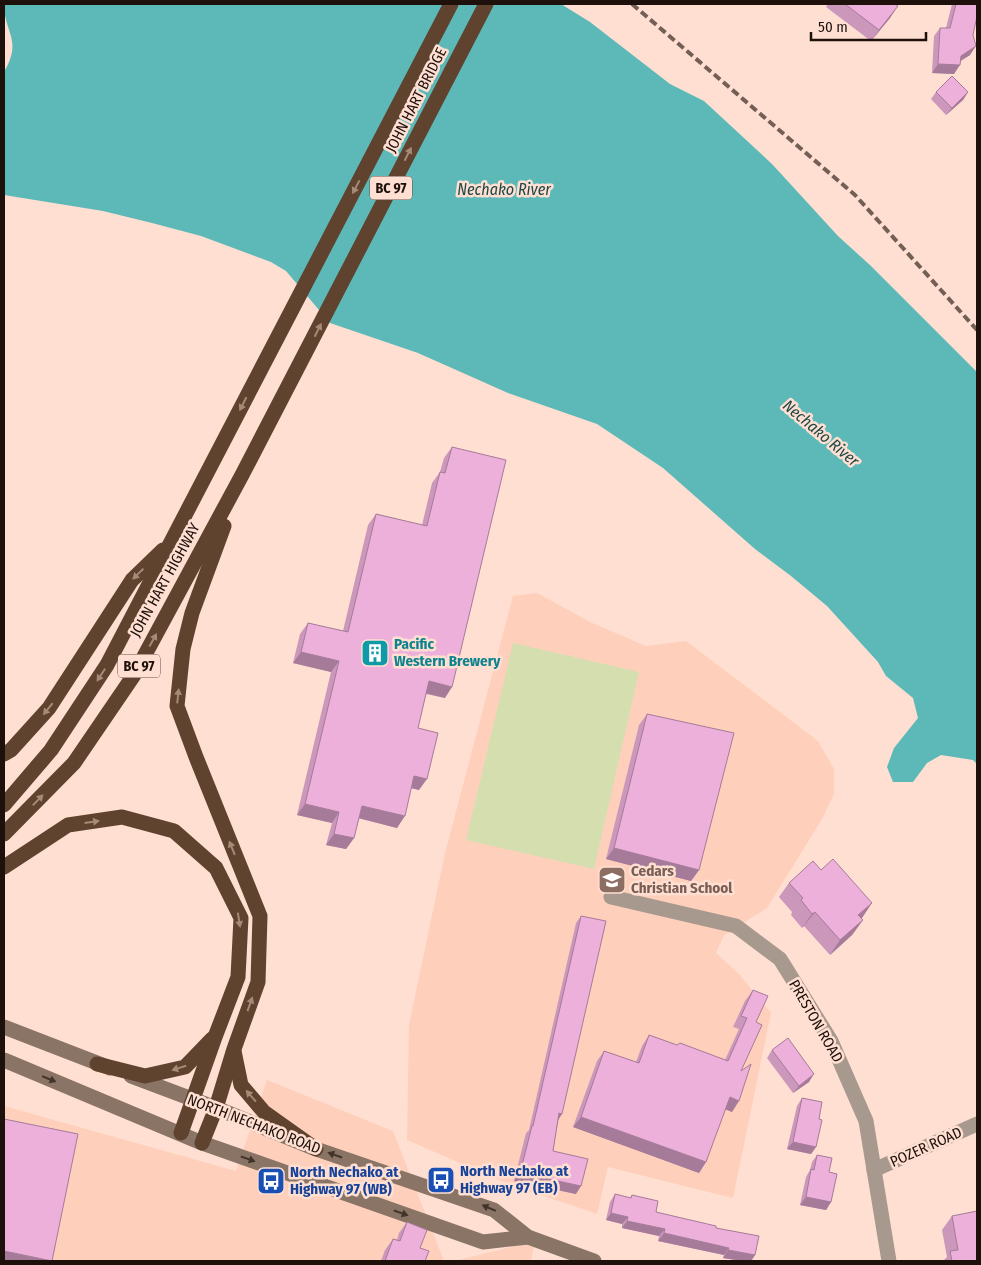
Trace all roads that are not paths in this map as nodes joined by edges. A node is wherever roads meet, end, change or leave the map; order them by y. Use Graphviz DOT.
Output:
graph roads {
  1 [pos="451,4"];
  2 [pos="486,4"];
  3 [pos="265,360"];
  4 [pos="295,373"];
  5 [pos="242,476"];
  6 [pos="173,540"];
  7 [pos="4,754"];
  8 [pos="4,805"];
  9 [pos="4,834"];
  10 [pos="4,867"];
  11 [pos="611,897"];
  12 [pos="4,1027"];
  13 [pos="215,1037"];
  14 [pos="234,1049"];
  15 [pos="4,1060"];
  16 [pos="98,1064"];
  17 [pos="193,1100"];
  18 [pos="216,1108"];
  19 [pos="977,1124"];
  20 [pos="181,1133"];
  21 [pos="202,1143"];
  22 [pos="316,1149"];
  23 [pos="874,1170"];
  24 [pos="528,1237"];
  25 [pos="594,1261"];
  26 [pos="889,1261"];
  1 -- 3 [label="highway, JOHN HART BRIDGE / BC 97, one-way"];
  4 -- 2 [label="highway, JOHN HART BRIDGE / BC 97, one-way"];
  3 -- 6 [label="highway, JOHN HART HIGHWAY / BC 97, one-way"];
  4 -- 5 [label="highway, JOHN HART HIGHWAY / BC 97"];
  9 -- 5 [label="highway, JOHN HART HIGHWAY / BC 97, one-way"];
  14 -- 5 [label="highway, one-way"];
  6 -- 7 [label="highway, one-way"];
  6 -- 8 [label="highway, JOHN HART HIGHWAY / BC 97, one-way"];
  10 -- 13 [label="highway, one-way"];
  11 -- 23 [label="street, PRESTON ROAD"];
  12 -- 16 [label="main road, NORTH NECHAKO ROAD"];
  13 -- 16 [label="highway, one-way"];
  13 -- 17 [label="highway"];
  14 -- 18 [label="highway"];
  22 -- 14 [label="highway, one-way"];
  15 -- 20 [label="main road, NORTH NECHAKO ROAD, one-way"];
  16 -- 17 [label="main road, NORTH NECHAKO ROAD"];
  17 -- 18 [label="main road, NORTH NECHAKO ROAD"];
  17 -- 20 [label="highway"];
  18 -- 21 [label="highway"];
  18 -- 22 [label="main road, NORTH NECHAKO ROAD"];
  19 -- 23 [label="street, POZER ROAD"];
  20 -- 21 [label="main road, NORTH NECHAKO ROAD"];
  21 -- 24 [label="main road, NORTH NECHAKO ROAD, one-way"];
  24 -- 22 [label="main road, NORTH NECHAKO ROAD, one-way"];
  23 -- 26 [label="street, PRESTON ROAD"];
  24 -- 25 [label="main road, NORTH NECHAKO ROAD"];
}
